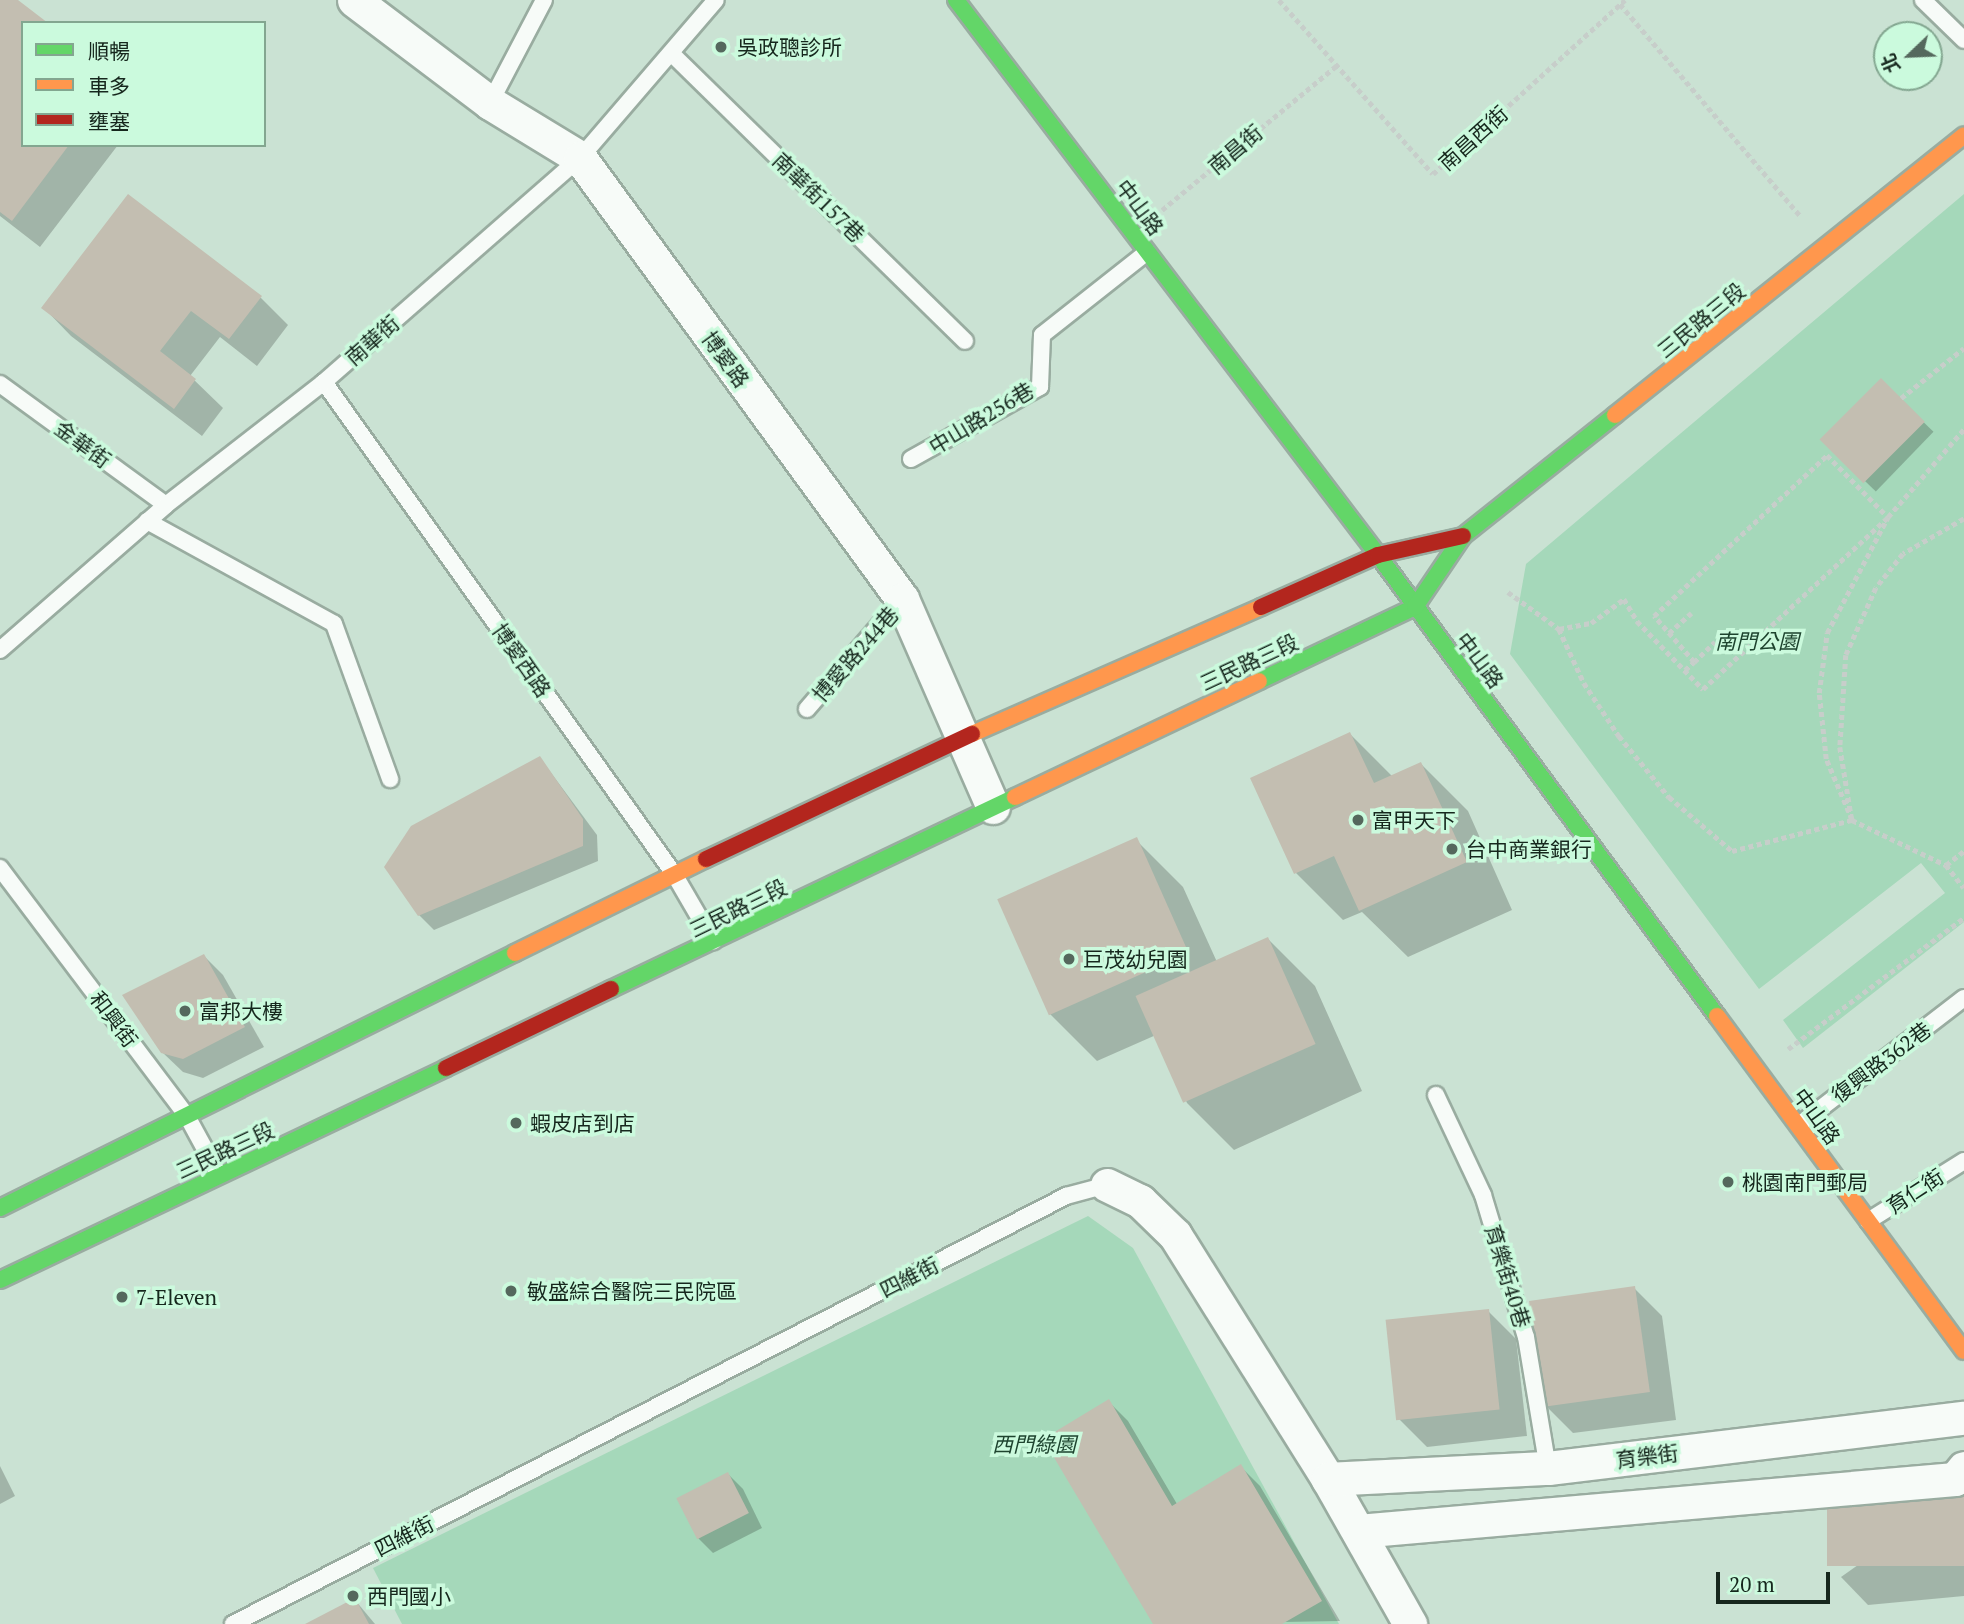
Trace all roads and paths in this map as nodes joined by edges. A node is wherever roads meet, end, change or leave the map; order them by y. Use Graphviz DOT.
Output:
graph roads {
  1 [pos="354,0"];
  2 [pos="544,0"];
  3 [pos="716,0"];
  4 [pos="956,0"];
  5 [pos="1279,0"];
  6 [pos="1923,0"];
  7 [pos="1623,2"];
  8 [pos="1964,40"];
  9 [pos="672,54"];
  10 [pos="1337,65"];
  11 [pos="490,103"];
  12 [pos="1964,135"];
  13 [pos="580,158"];
  14 [pos="1806,223"];
  15 [pos="1133,233"];
  16 [pos="1147,252"];
  17 [pos="965,341"];
  18 [pos="1964,348"];
  19 [pos="324,382"];
  20 [pos="0,384"];
  21 [pos="1901,398"];
  22 [pos="1964,429"];
  23 [pos="911,459"];
  24 [pos="166,505"];
  25 [pos="1888,517"];
  26 [pos="1964,519"];
  27 [pos="147,521"];
  28 [pos="1464,536"];
  29 [pos="1378,555"];
  30 [pos="1508,592"];
  31 [pos="902,599"];
  32 [pos="1415,607"];
  33 [pos="1691,613"];
  34 [pos="1559,629"];
  35 [pos="1668,633"];
  36 [pos="1715,642"];
  37 [pos="3,644"];
  38 [pos="1694,662"];
  39 [pos="1685,670"];
  40 [pos="807,709"];
  41 [pos="962,738"];
  42 [pos="390,779"];
  43 [pos="993,807"];
  44 [pos="1852,820"];
  45 [pos="1964,851"];
  46 [pos="1946,865"];
  47 [pos="0,868"];
  48 [pos="674,874"];
  49 [pos="1964,888"];
  50 [pos="1964,918"];
  51 [pos="715,943"];
  52 [pos="1964,999"];
  53 [pos="1759,1072"];
  54 [pos="1436,1095"];
  55 [pos="187,1116"];
  56 [pos="1799,1125"];
  57 [pos="1964,1161"];
  58 [pos="219,1175"];
  59 [pos="1107,1185"];
  60 [pos="0,1208"];
  61 [pos="1866,1223"];
  62 [pos="0,1280"];
  63 [pos="1964,1350"];
  64 [pos="1964,1418"];
  65 [pos="1548,1468"];
  66 [pos="1964,1468"];
  67 [pos="1328,1479"];
  68 [pos="1358,1531"];
  69 [pos="233,1624"];
  70 [pos="1410,1624"];
  1 -- 11 [label="street, 博愛路"];
  2 -- 11 [label="lane"];
  3 -- 9 [label="lane, 南華街"];
  4 -- 15 [label="main road, 中山路"];
  5 -- 10 [label="path"];
  6 -- 8 [label="lane"];
  7 -- 10 [label="path, 南昌西街"];
  7 -- 14 [label="path, 南昌西街"];
  9 -- 13 [label="lane, 南華街"];
  9 -- 17 [label="lane, 南華街157巷"];
  10 -- 15 [label="path, 南昌街"];
  11 -- 13 [label="street, 博愛路"];
  12 -- 28 [label="main road, 三民路三段"];
  13 -- 19 [label="lane, 南華街"];
  13 -- 31 [label="street, 博愛路"];
  15 -- 16 [label="main road, 中山路"];
  16 -- 23 [label="lane, 中山路256巷"];
  16 -- 29 [label="main road, 中山路"];
  18 -- 21 [label="path"];
  19 -- 24 [label="lane, 南華街"];
  19 -- 48 [label="lane, 博愛西路"];
  20 -- 24 [label="lane, 金華街"];
  22 -- 25 [label="path"];
  24 -- 27 [label="lane, 南華街"];
  25 -- 35 [label="path"];
  25 -- 39 [label="path"];
  25 -- 44 [label="path"];
  26 -- 44 [label="path"];
  27 -- 37 [label="lane, 南華街"];
  27 -- 42 [label="lane"];
  28 -- 29 [label="main road, 三民路三段"];
  28 -- 32 [label="main road, 三民路三段"];
  29 -- 32 [label="main road, 中山路"];
  29 -- 41 [label="main road, 三民路三段"];
  30 -- 34 [label="path"];
  31 -- 40 [label="lane, 博愛路244巷"];
  31 -- 41 [label="street, 博愛路"];
  32 -- 43 [label="main road, 三民路三段"];
  32 -- 53 [label="main road, 中山路"];
  33 -- 35 [label="path"];
  34 -- 39 [label="path"];
  34 -- 44 [label="path"];
  35 -- 38 [label="path"];
  36 -- 38 [label="path"];
  38 -- 39 [label="path"];
  41 -- 43 [label="street, 博愛路"];
  41 -- 48 [label="main road, 三民路三段"];
  43 -- 51 [label="main road, 三民路三段"];
  44 -- 46 [label="path"];
  45 -- 46 [label="path"];
  46 -- 49 [label="path"];
  47 -- 55 [label="lane, 和興街"];
  48 -- 51 [label="lane, 博愛西路"];
  48 -- 55 [label="main road, 三民路三段"];
  50 -- 53 [label="path"];
  51 -- 58 [label="main road, 三民路三段"];
  52 -- 56 [label="lane, 復興路362巷"];
  53 -- 56 [label="main road, 中山路"];
  54 -- 65 [label="lane, 育樂街40巷"];
  55 -- 58 [label="lane, 和興街"];
  55 -- 60 [label="main road, 三民路三段"];
  56 -- 61 [label="main road, 中山路"];
  57 -- 61 [label="lane, 育仁街"];
  58 -- 62 [label="main road, 三民路三段"];
  59 -- 67 [label="street, 四維街"];
  59 -- 69 [label="lane, 四維街"];
  61 -- 63 [label="main road, 中山路"];
  64 -- 65 [label="street, 育樂街"];
  65 -- 67 [label="street, 育樂街"];
  66 -- 68 [label="street"];
  67 -- 68 [label="street, 四維街"];
  68 -- 70 [label="street, 四維街"];
}
